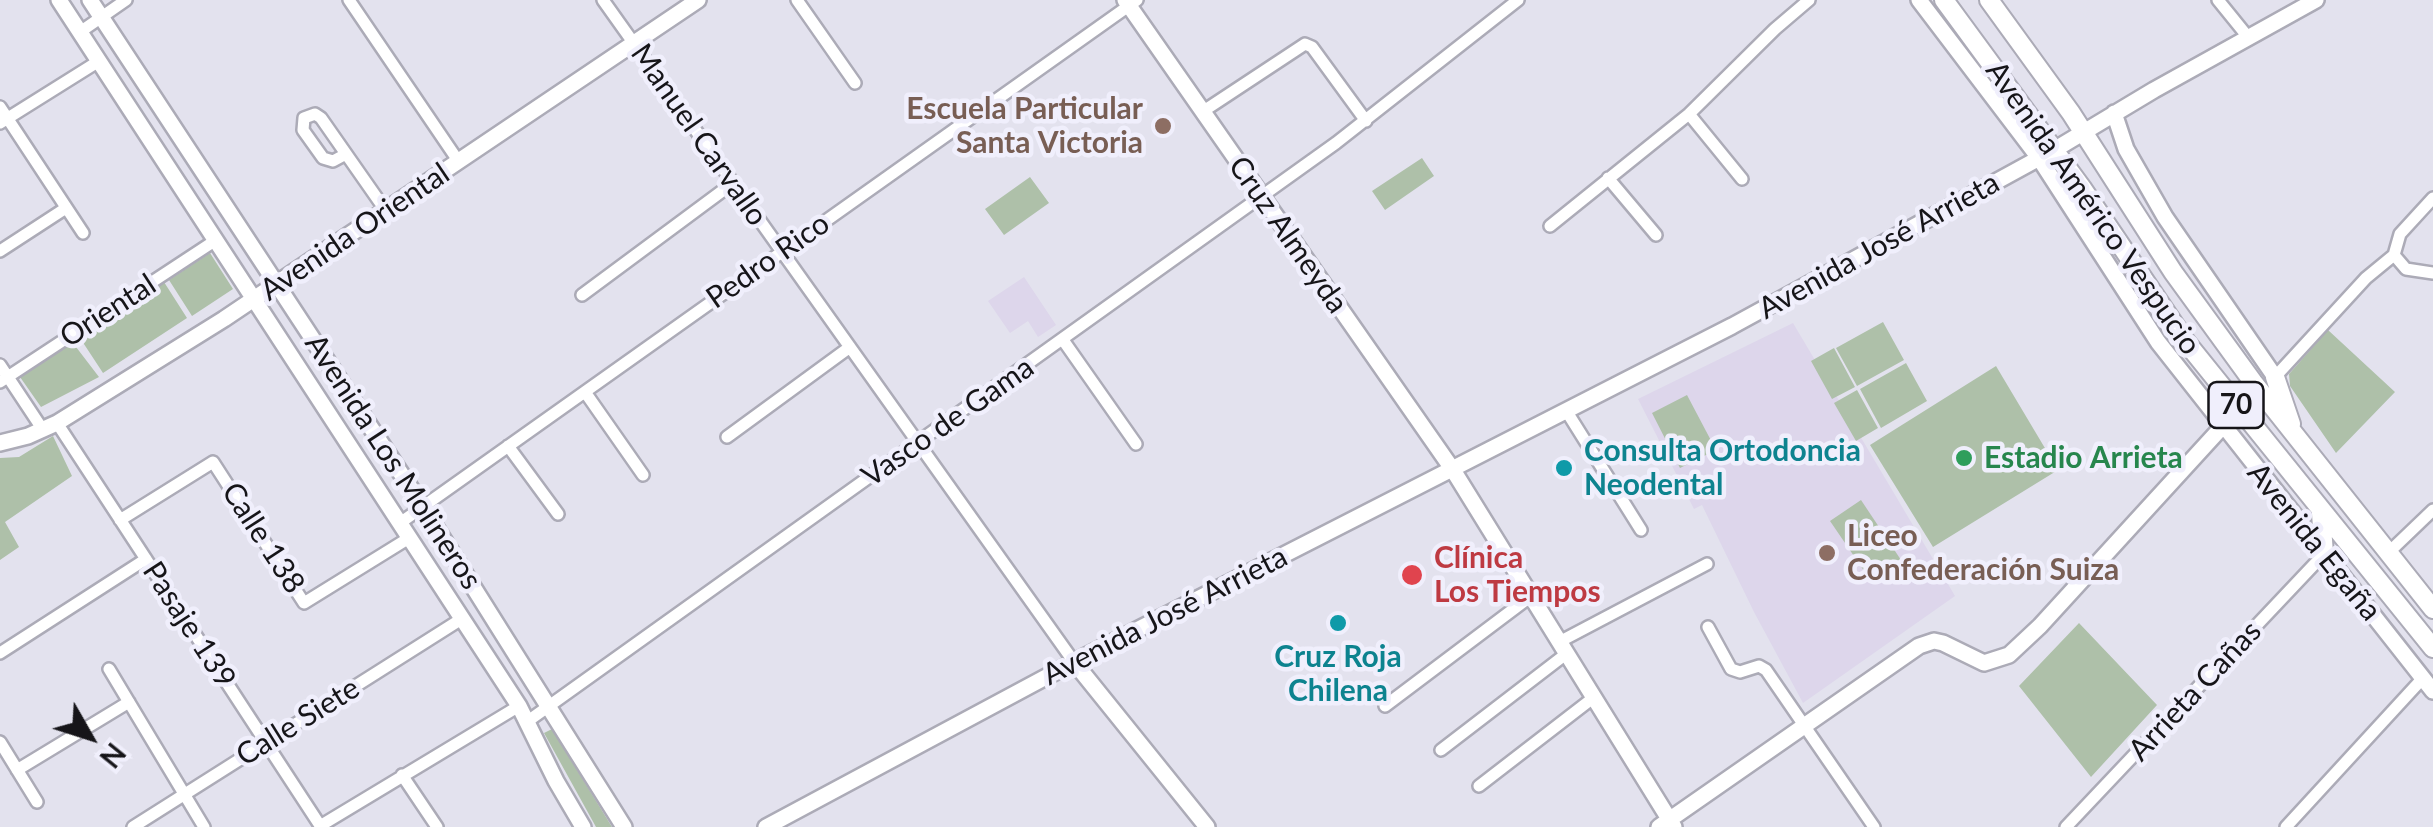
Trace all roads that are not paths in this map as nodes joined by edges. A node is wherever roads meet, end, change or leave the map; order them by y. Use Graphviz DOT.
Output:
graph roads {
  1 [pos="59,0"];
  2 [pos="90,0"];
  3 [pos="126,0"];
  4 [pos="349,0"];
  5 [pos="603,0"];
  6 [pos="698,0"];
  7 [pos="797,0"];
  8 [pos="1518,0"];
  9 [pos="1809,0"];
  10 [pos="1919,0"];
  11 [pos="1944,0"];
  12 [pos="1989,0"];
  13 [pos="2218,0"];
  14 [pos="2316,0"];
  15 [pos="1130,2"];
  16 [pos="101,17"];
  17 [pos="80,32"];
  18 [pos="2248,37"];
  19 [pos="634,43"];
  20 [pos="99,61"];
  21 [pos="856,83"];
  22 [pos="0,107"];
  23 [pos="1202,112"];
  24 [pos="2114,113"];
  25 [pos="1689,114"];
  26 [pos="4,121"];
  27 [pos="1366,121"];
  28 [pos="2084,132"];
  29 [pos="346,154"];
  30 [pos="2047,154"];
  31 [pos="459,162"];
  32 [pos="1608,178"];
  33 [pos="1742,179"];
  34 [pos="733,183"];
  35 [pos="1261,196"];
  36 [pos="2433,198"];
  37 [pos="66,208"];
  38 [pos="386,212"];
  39 [pos="1550,226"];
  40 [pos="82,233"];
  41 [pos="1656,235"];
  42 [pos="216,240"];
  43 [pos="0,251"];
  44 [pos="782,252"];
  45 [pos="2394,254"];
  46 [pos="2433,273"];
  47 [pos="278,284"];
  48 [pos="582,295"];
  49 [pos="255,299"];
  50 [pos="1063,340"];
  51 [pos="850,347"];
  52 [pos="2,374"];
  53 [pos="2276,377"];
  54 [pos="585,392"];
  55 [pos="1567,412"];
  56 [pos="50,427"];
  57 [pos="2222,428"];
  58 [pos="727,438"];
  59 [pos="2296,439"];
  60 [pos="0,443"];
  61 [pos="918,443"];
  62 [pos="1136,444"];
  63 [pos="508,446"];
  64 [pos="1453,470"];
  65 [pos="643,475"];
  66 [pos="423,507"];
  67 [pos="2320,507"];
  68 [pos="2433,510"];
  69 [pos="558,514"];
  70 [pos="120,520"];
  71 [pos="400,523"];
  72 [pos="1641,530"];
  73 [pos="409,538"];
  74 [pos="2324,554"];
  75 [pos="2388,554"];
  76 [pos="146,560"];
  77 [pos="1707,564"];
  78 [pos="1531,596"];
  79 [pos="2433,609"];
  80 [pos="463,618"];
  81 [pos="1708,627"];
  82 [pos="1563,648"];
  83 [pos="2433,648"];
  84 [pos="0,653"];
  85 [pos="1074,662"];
  86 [pos="109,669"];
  87 [pos="2428,685"];
  88 [pos="1593,698"];
  89 [pos="129,702"];
  90 [pos="550,706"];
  91 [pos="1385,706"];
  92 [pos="523,714"];
  93 [pos="1802,727"];
  94 [pos="0,742"];
  95 [pos="266,743"];
  96 [pos="1441,750"];
  97 [pos="17,770"];
  98 [pos="402,775"];
  99 [pos="1479,786"];
  100 [pos="185,794"];
  101 [pos="36,802"];
  102 [pos="1667,825"];
  103 [pos="133,827"];
  104 [pos="204,827"];
  105 [pos="321,827"];
  106 [pos="436,827"];
  107 [pos="583,827"];
  108 [pos="624,827"];
  109 [pos="766,827"];
  110 [pos="1207,827"];
  111 [pos="1874,827"];
  112 [pos="2066,827"];
  113 [pos="2286,827"];
  1 -- 17 [label="street, Avenida Los Molineros"];
  2 -- 16 [label="street, Avenida Los Molineros"];
  3 -- 16 [label="street"];
  4 -- 31 [label="street"];
  5 -- 19 [label="street, Manuel Carvallo"];
  6 -- 19 [label="street, Avenida Oriental"];
  7 -- 21 [label="street"];
  8 -- 27 [label="street, Vasco de Gama"];
  9 -- 25 [label="street"];
  10 -- 30 [label="street, Avenida Egaña"];
  11 -- 30 [label="main road, Avenida Américo Vespucio / 70"];
  12 -- 28 [label="main road, Avenida Américo Vespucio / 70"];
  13 -- 18 [label="street"];
  14 -- 18 [label="street, Avenida José Arrieta"];
  15 -- 23 [label="street, Cruz Almeyda"];
  15 -- 44 [label="street, Pedro Rico"];
  16 -- 17 [label="street"];
  16 -- 47 [label="street, Avenida Los Molineros"];
  17 -- 20 [label="street, Avenida Los Molineros"];
  18 -- 24 [label="street, Avenida José Arrieta"];
  19 -- 31 [label="street, Avenida Oriental"];
  19 -- 34 [label="street, Manuel Carvallo"];
  20 -- 26 [label="street"];
  20 -- 42 [label="street, Avenida Los Molineros"];
  22 -- 26 [label="street"];
  23 -- 27 [label="street"];
  23 -- 35 [label="street, Cruz Almeyda"];
  24 -- 28 [label="street, Avenida José Arrieta"];
  24 -- 53 [label="street, Avenida Américo Vespucio"];
  25 -- 32 [label="street"];
  25 -- 33 [label="street"];
  26 -- 37 [label="street"];
  27 -- 35 [label="street, Vasco de Gama"];
  28 -- 30 [label="street, Avenida José Arrieta"];
  28 -- 59 [label="main road, Avenida Américo Vespucio / 70"];
  29 -- 38 [label="street"];
  30 -- 55 [label="street, Avenida José Arrieta"];
  30 -- 57 [label="street, Avenida Egaña"];
  30 -- 67 [label="main road, Avenida Américo Vespucio / 70"];
  31 -- 38 [label="street, Avenida Oriental"];
  32 -- 39 [label="street"];
  32 -- 41 [label="street"];
  34 -- 44 [label="street, Manuel Carvallo"];
  34 -- 48 [label="street"];
  35 -- 50 [label="street, Vasco de Gama"];
  35 -- 64 [label="street, Cruz Almeyda"];
  36 -- 45 [label="street"];
  37 -- 40 [label="street"];
  37 -- 43 [label="street"];
  38 -- 47 [label="street, Avenida Oriental"];
  42 -- 49 [label="street, Avenida Los Molineros"];
  42 -- 52 [label="street, Oriental"];
  44 -- 51 [label="street, Manuel Carvallo"];
  44 -- 54 [label="street, Pedro Rico"];
  45 -- 46 [label="street"];
  45 -- 53 [label="street"];
  47 -- 49 [label="street, Avenida Oriental"];
  47 -- 66 [label="street, Avenida Los Molineros"];
  49 -- 56 [label="street, Avenida Oriental"];
  49 -- 71 [label="street, Avenida Los Molineros"];
  50 -- 61 [label="street, Vasco de Gama"];
  50 -- 62 [label="street"];
  51 -- 58 [label="street"];
  51 -- 61 [label="street, Manuel Carvallo"];
  52 -- 56 [label="street, Pasaje 139"];
  53 -- 59 [label="main road"];
  54 -- 63 [label="street, Pedro Rico"];
  54 -- 65 [label="street"];
  55 -- 64 [label="street, Avenida José Arrieta"];
  55 -- 72 [label="street"];
  56 -- 60 [label="street, Avenida Oriental"];
  56 -- 70 [label="street, Pasaje 139"];
  57 -- 74 [label="street, Avenida Egaña"];
  57 -- 93 [label="street"];
  59 -- 75 [label="main road, Avenida Américo Vespucio / 70"];
  61 -- 85 [label="street, Manuel Carvallo"];
  61 -- 90 [label="street, Vasco de Gama"];
  63 -- 66 [label="street, Pedro Rico"];
  63 -- 69 [label="street"];
  64 -- 78 [label="street, Cruz Almeyda"];
  64 -- 85 [label="street, Avenida José Arrieta"];
  66 -- 71 [label="street, Pedro Rico"];
  66 -- 90 [label="street, Avenida Los Molineros"];
  67 -- 74 [label="main road"];
  67 -- 83 [label="main road, Avenida Américo Vespucio / 70"];
  68 -- 75 [label="street"];
  70 -- 73 [label="street, Calle 138"];
  70 -- 76 [label="street, Pasaje 139"];
  71 -- 73 [label="street, Avenida Los Molineros"];
  73 -- 80 [label="street, Avenida Los Molineros"];
  74 -- 87 [label="street, Avenida Egaña"];
  74 -- 112 [label="street, Arrieta Cañas"];
  75 -- 79 [label="main road, Avenida Américo Vespucio / 70"];
  76 -- 84 [label="street"];
  76 -- 95 [label="street, Pasaje 139"];
  77 -- 82 [label="street"];
  78 -- 82 [label="street, Cruz Almeyda"];
  78 -- 91 [label="street"];
  80 -- 92 [label="street, Avenida Los Molineros"];
  80 -- 95 [label="street, Calle Siete"];
  81 -- 93 [label="street"];
  82 -- 88 [label="street, Cruz Almeyda"];
  82 -- 96 [label="street"];
  85 -- 109 [label="street, Avenida José Arrieta"];
  85 -- 110 [label="street"];
  86 -- 89 [label="street"];
  87 -- 113 [label="street"];
  88 -- 99 [label="street"];
  88 -- 102 [label="street, Cruz Almeyda"];
  89 -- 97 [label="street"];
  89 -- 100 [label="street"];
  90 -- 92 [label="street, Vasco de Gama"];
  90 -- 108 [label="street, Avenida Los Molineros"];
  92 -- 98 [label="street, Vasco de Gama"];
  92 -- 107 [label="street, Avenida Los Molineros"];
  93 -- 102 [label="street"];
  93 -- 111 [label="street"];
  94 -- 97 [label="street"];
  95 -- 100 [label="street, Calle Siete"];
  95 -- 105 [label="street, Pasaje 139"];
  97 -- 101 [label="street"];
  98 -- 105 [label="street, Vasco de Gama"];
  98 -- 106 [label="street"];
  100 -- 103 [label="street, Calle Siete"];
  100 -- 104 [label="street"];
}
